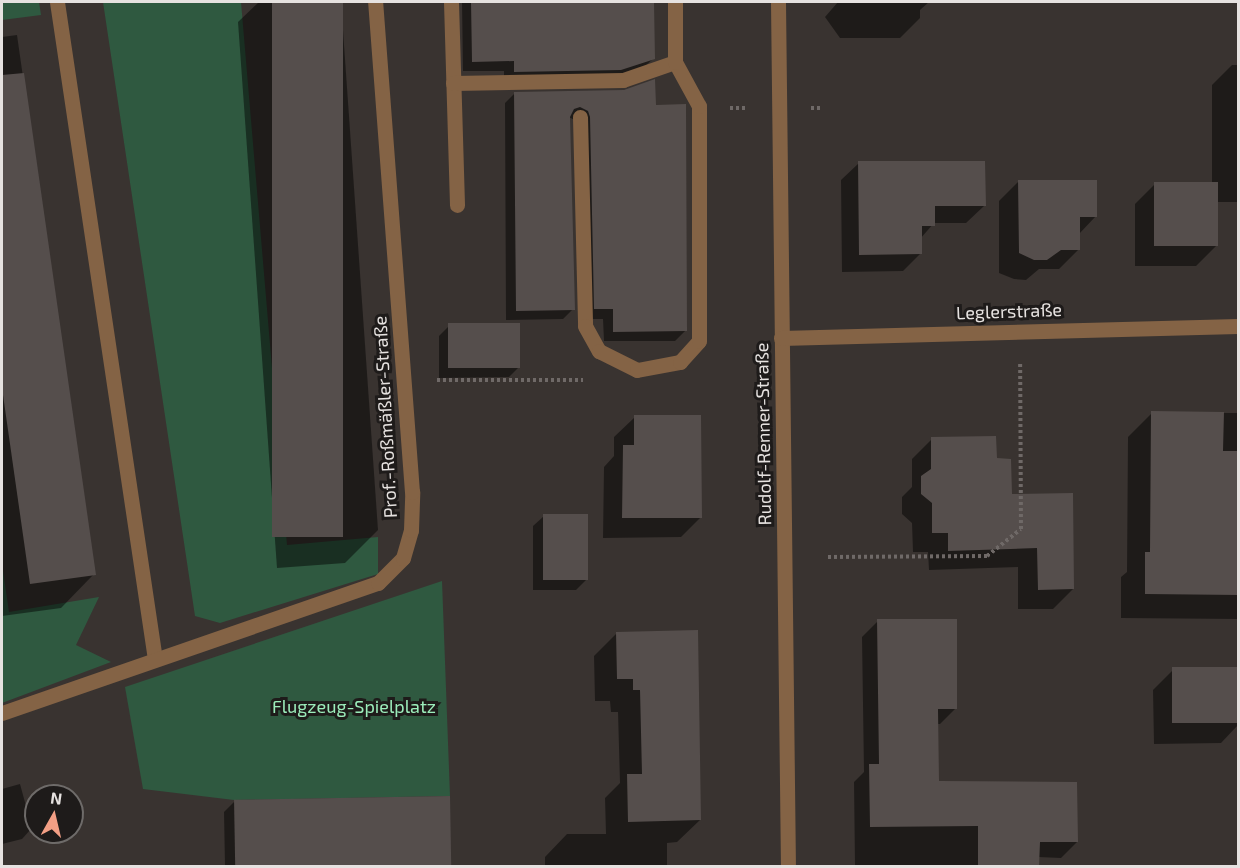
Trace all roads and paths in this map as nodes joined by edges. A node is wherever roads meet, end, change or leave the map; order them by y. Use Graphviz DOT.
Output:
graph roads {
  1 [pos="57,2"];
  2 [pos="375,2"];
  3 [pos="451,2"];
  4 [pos="675,2"];
  5 [pos="778,2"];
  6 [pos="675,62"];
  7 [pos="453,83"];
  8 [pos="580,117"];
  9 [pos="457,205"];
  10 [pos="1239,326"];
  11 [pos="1019,331"];
  12 [pos="781,338"];
  13 [pos="589,380"];
  14 [pos="403,381"];
  15 [pos="828,557"];
  16 [pos="155,659"];
  17 [pos="2,713"];
  18 [pos="788,867"];
  1 -- 16 [label="street"];
  2 -- 14 [label="street, Prof.-Roßmäßler-Straße"];
  3 -- 7 [label="street"];
  4 -- 6 [label="street"];
  5 -- 12 [label="street, Rudolf-Renner-Straße"];
  6 -- 7 [label="street"];
  6 -- 8 [label="street"];
  7 -- 9 [label="street"];
  10 -- 11 [label="street, Leglerstraße"];
  11 -- 12 [label="street, Leglerstraße"];
  11 -- 15 [label="path"];
  12 -- 18 [label="street, Rudolf-Renner-Straße"];
  13 -- 14 [label="path"];
  14 -- 16 [label="street, Prof.-Roßmäßler-Straße"];
  16 -- 17 [label="street, Prof.-Roßmäßler-Straße"];
}
